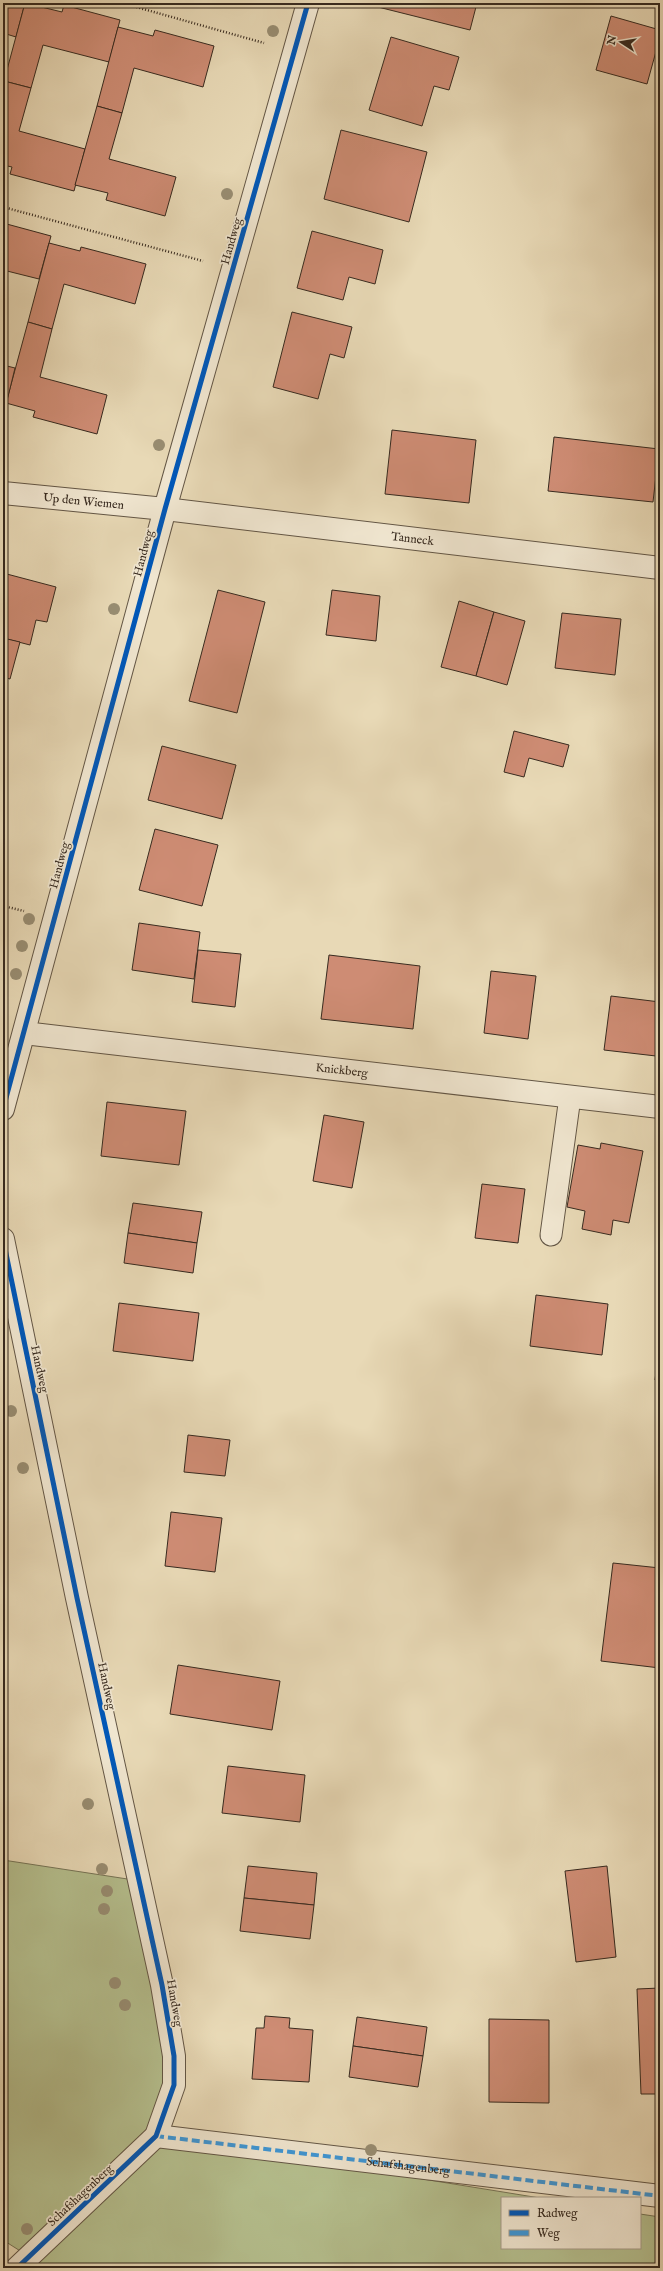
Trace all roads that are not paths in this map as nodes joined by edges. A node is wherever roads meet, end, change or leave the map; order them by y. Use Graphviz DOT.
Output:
graph roads {
  1 [pos="308,3"];
  2 [pos="3,493"];
  3 [pos="165,509"];
  4 [pos="660,568"];
  5 [pos="24,1033"];
  6 [pos="570,1097"];
  7 [pos="660,1107"];
  8 [pos="3,1109"];
  9 [pos="551,1234"];
  10 [pos="3,1239"];
  11 [pos="156,2136"];
  12 [pos="660,2196"];
  13 [pos="17,2268"];
  1 -- 3 [label="street, Handweg"];
  2 -- 3 [label="street, Up den Wiemen"];
  3 -- 4 [label="street, Tanneck"];
  3 -- 5 [label="street, Handweg"];
  5 -- 6 [label="street, Knickberg"];
  5 -- 8 [label="street, Handweg"];
  6 -- 7 [label="street, Knickberg"];
  6 -- 9 [label="lane"];
  10 -- 11 [label="street, Handweg"];
  11 -- 12 [label="street, Schafshagenberg"];
  11 -- 13 [label="street, Schafshagenberg"];
}
